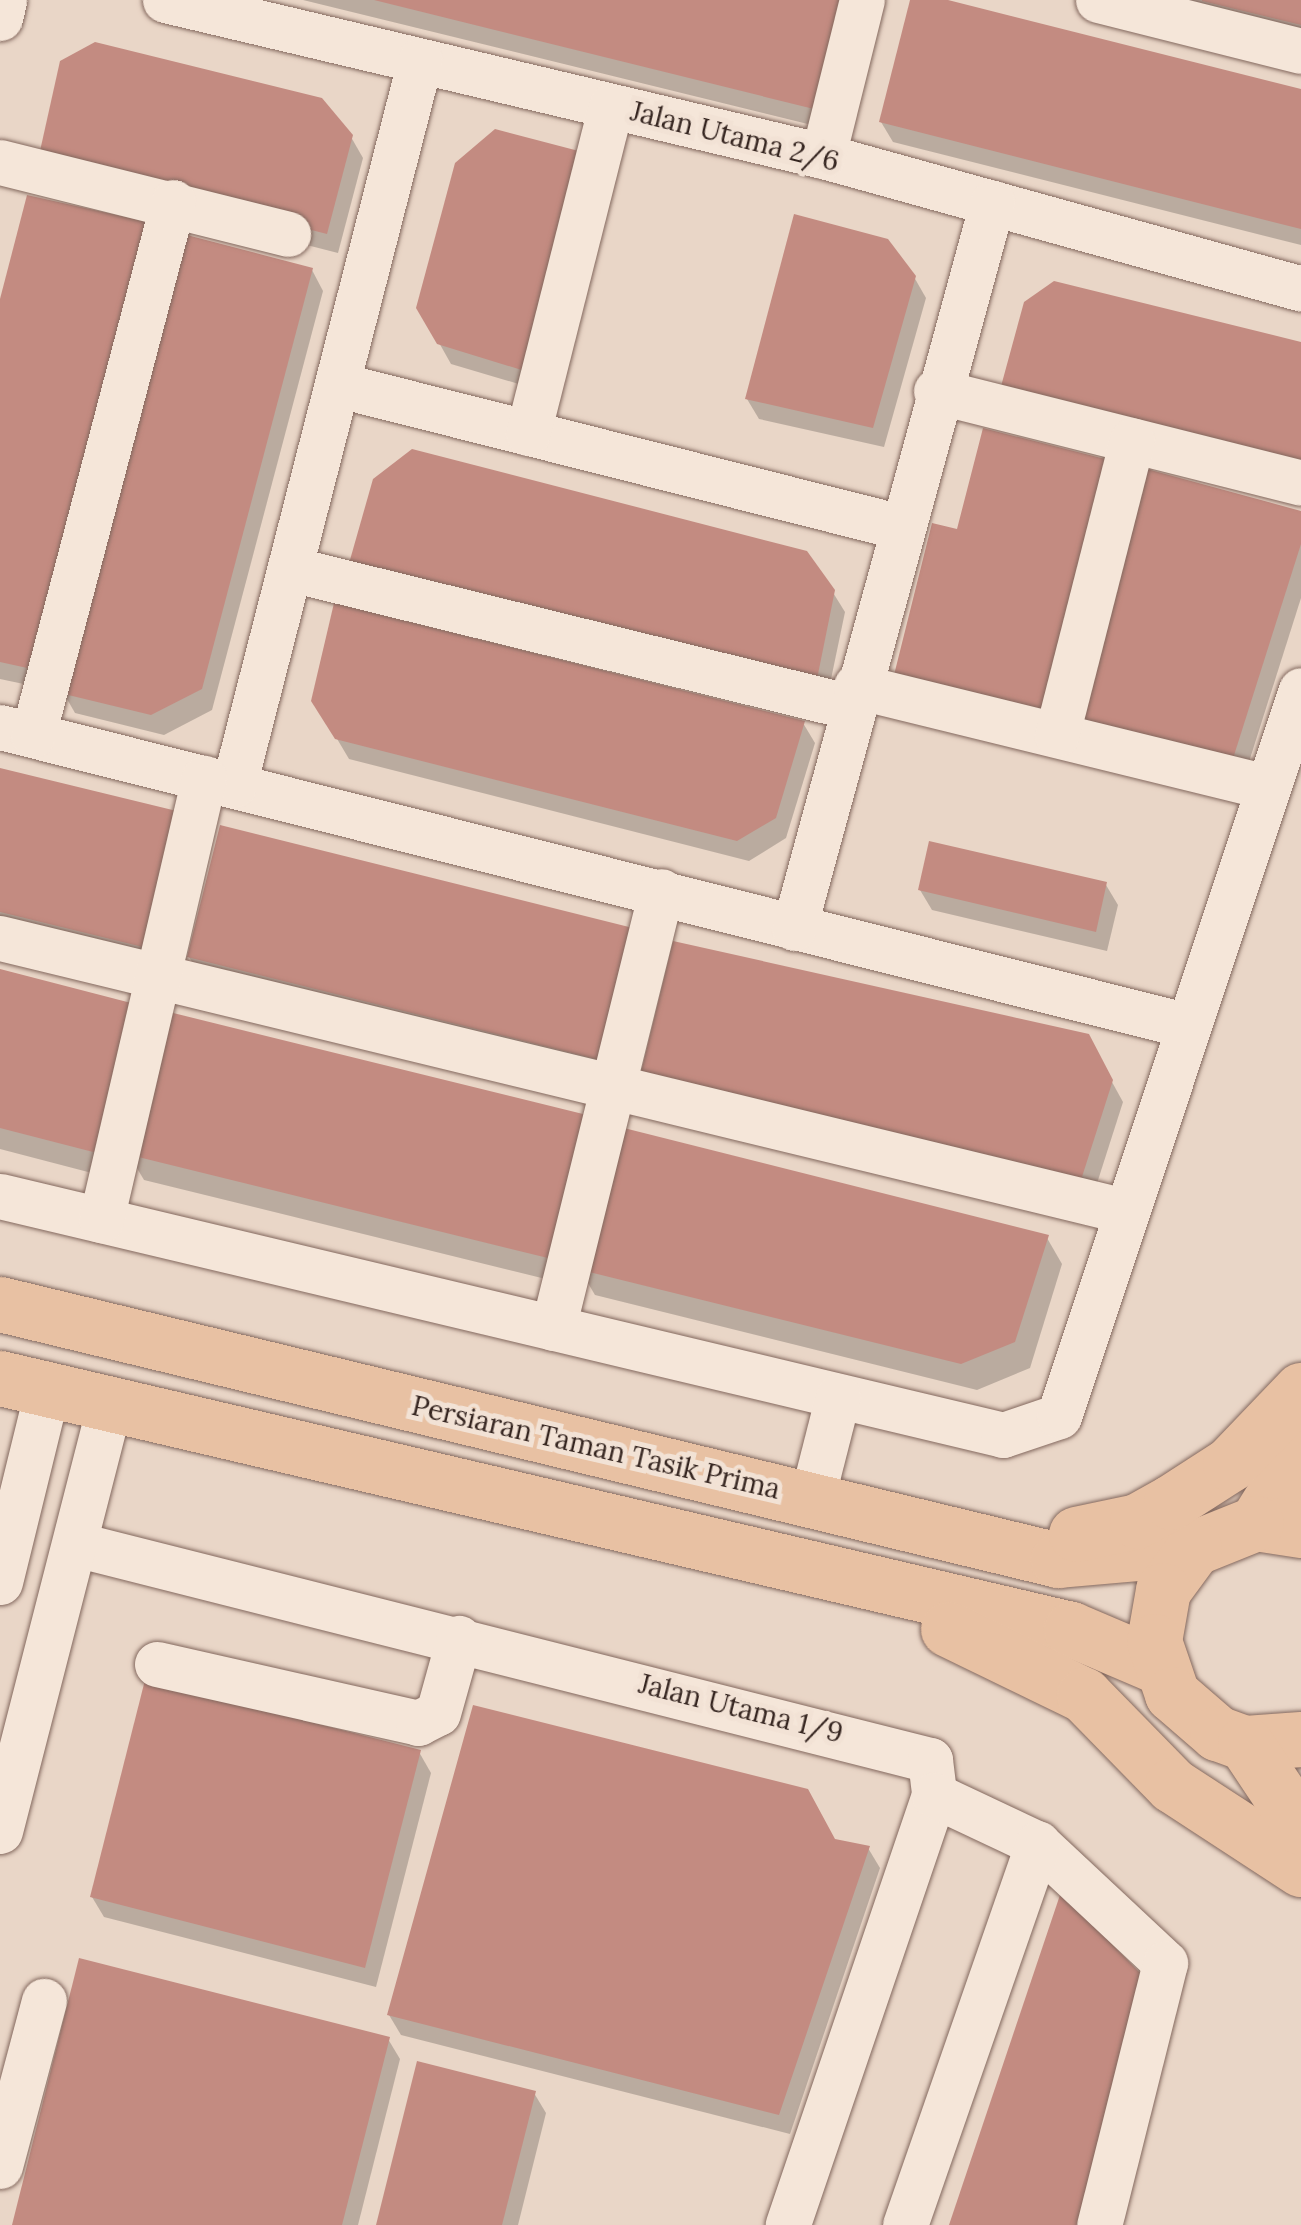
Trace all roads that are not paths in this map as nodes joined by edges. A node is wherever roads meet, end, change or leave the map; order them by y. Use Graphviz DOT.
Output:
graph roads {
  1 [pos="4,0"];
  2 [pos="165,0"];
  3 [pos="862,0"];
  4 [pos="1098,0"];
  5 [pos="244,9"];
  6 [pos="0,18"];
  7 [pos="1301,51"];
  8 [pos="420,60"];
  9 [pos="611,106"];
  10 [pos="824,156"];
  11 [pos="0,162"];
  12 [pos="173,202"];
  13 [pos="992,203"];
  14 [pos="288,234"];
  15 [pos="1301,289"];
  16 [pos="339,385"];
  17 [pos="936,390"];
  18 [pos="528,433"];
  19 [pos="1132,440"];
  20 [pos="1301,483"];
  21 [pos="897,526"];
  22 [pos="291,569"];
  23 [pos="1301,690"];
  24 [pos="854,696"];
  25 [pos="17,731"];
  26 [pos="1056,734"];
  27 [pos="219,781"];
  28 [pos="1267,788"];
  29 [pos="661,892"];
  30 [pos="794,928"];
  31 [pos="0,938"];
  32 [pos="160,976"];
  33 [pos="1185,1025"];
  34 [pos="614,1086"];
  35 [pos="0,1196"];
  36 [pos="1125,1212"];
  37 [pos="101,1220"];
  38 [pos="0,1304"];
  39 [pos="553,1328"];
  40 [pos="23,1384"];
  41 [pos="1301,1390"];
  42 [pos="838,1396"];
  43 [pos="110,1407"];
  44 [pos="1301,1451"];
  45 [pos="812,1498"];
  46 [pos="919,1524"];
  47 [pos="1279,1526"];
  48 [pos="6,1537"];
  49 [pos="75,1544"];
  50 [pos="1194,1548"];
  51 [pos="738,1556"];
  52 [pos="0,1582"];
  53 [pos="460,1638"];
  54 [pos="157,1664"];
  55 [pos="1160,1667"];
  56 [pos="1301,1739"];
  57 [pos="1245,1743"];
  58 [pos="934,1796"];
  59 [pos="1301,1827"];
  60 [pos="0,1831"];
  61 [pos="1038,1844"];
  62 [pos="1301,1869"];
  63 [pos="44,2001"];
  64 [pos="0,2166"];
  65 [pos="788,2225"];
  66 [pos="905,2225"];
  67 [pos="1098,2225"];
  1 -- 6 [label="street"];
  2 -- 5 [label="street, Jalan Utama 2/6"];
  3 -- 10 [label="street"];
  4 -- 7 [label="street"];
  5 -- 8 [label="street, Jalan Utama 2/6"];
  8 -- 9 [label="street, Jalan Utama 2/6"];
  8 -- 16 [label="street"];
  9 -- 10 [label="street, Jalan Utama 2/6"];
  9 -- 18 [label="street"];
  10 -- 13 [label="street, Jalan Utama 2/6"];
  11 -- 12 [label="street"];
  12 -- 14 [label="street"];
  12 -- 25 [label="street"];
  13 -- 15 [label="street, Jalan Utama 2/6"];
  13 -- 17 [label="street"];
  16 -- 18 [label="street"];
  16 -- 22 [label="street"];
  17 -- 19 [label="street"];
  17 -- 21 [label="street"];
  18 -- 21 [label="street"];
  19 -- 20 [label="street"];
  19 -- 26 [label="street"];
  21 -- 24 [label="street"];
  22 -- 24 [label="street"];
  22 -- 27 [label="street"];
  23 -- 28 [label="street"];
  24 -- 26 [label="street"];
  24 -- 30 [label="street"];
  25 -- 27 [label="street"];
  26 -- 28 [label="street"];
  27 -- 29 [label="street"];
  27 -- 32 [label="street"];
  28 -- 33 [label="street"];
  29 -- 30 [label="street"];
  29 -- 34 [label="street"];
  30 -- 33 [label="street"];
  31 -- 32 [label="street"];
  32 -- 34 [label="street"];
  32 -- 37 [label="street"];
  33 -- 36 [label="street"];
  34 -- 36 [label="street"];
  34 -- 39 [label="street"];
  35 -- 37 [label="street"];
  36 -- 42 [label="street"];
  37 -- 39 [label="street"];
  38 -- 45 [label="main road, Persiaran Taman Tasik Prima"];
  39 -- 42 [label="street"];
  40 -- 43 [label="main road"];
  40 -- 48 [label="street"];
  41 -- 46 [label="main road"];
  42 -- 45 [label="street"];
  43 -- 49 [label="street"];
  43 -- 51 [label="main road"];
  44 -- 47 [label="main road"];
  45 -- 46 [label="main road, Persiaran Taman Tasik Prima"];
  46 -- 50 [label="main road, Persiaran Taman Tasik Prima"];
  47 -- 50 [label="main road, Persiaran Taman Tasik Prima"];
  48 -- 52 [label="street"];
  49 -- 53 [label="street, Jalan Utama 1/9"];
  49 -- 60 [label="street"];
  50 -- 55 [label="main road"];
  51 -- 55 [label="main road"];
  51 -- 62 [label="main road"];
  53 -- 54 [label="street"];
  53 -- 58 [label="street, Jalan Utama 1/9"];
  55 -- 57 [label="main road"];
  56 -- 57 [label="main road"];
  57 -- 59 [label="main road"];
  58 -- 61 [label="street"];
  58 -- 65 [label="street"];
  61 -- 66 [label="street"];
  61 -- 67 [label="street"];
  63 -- 64 [label="street"];
}
